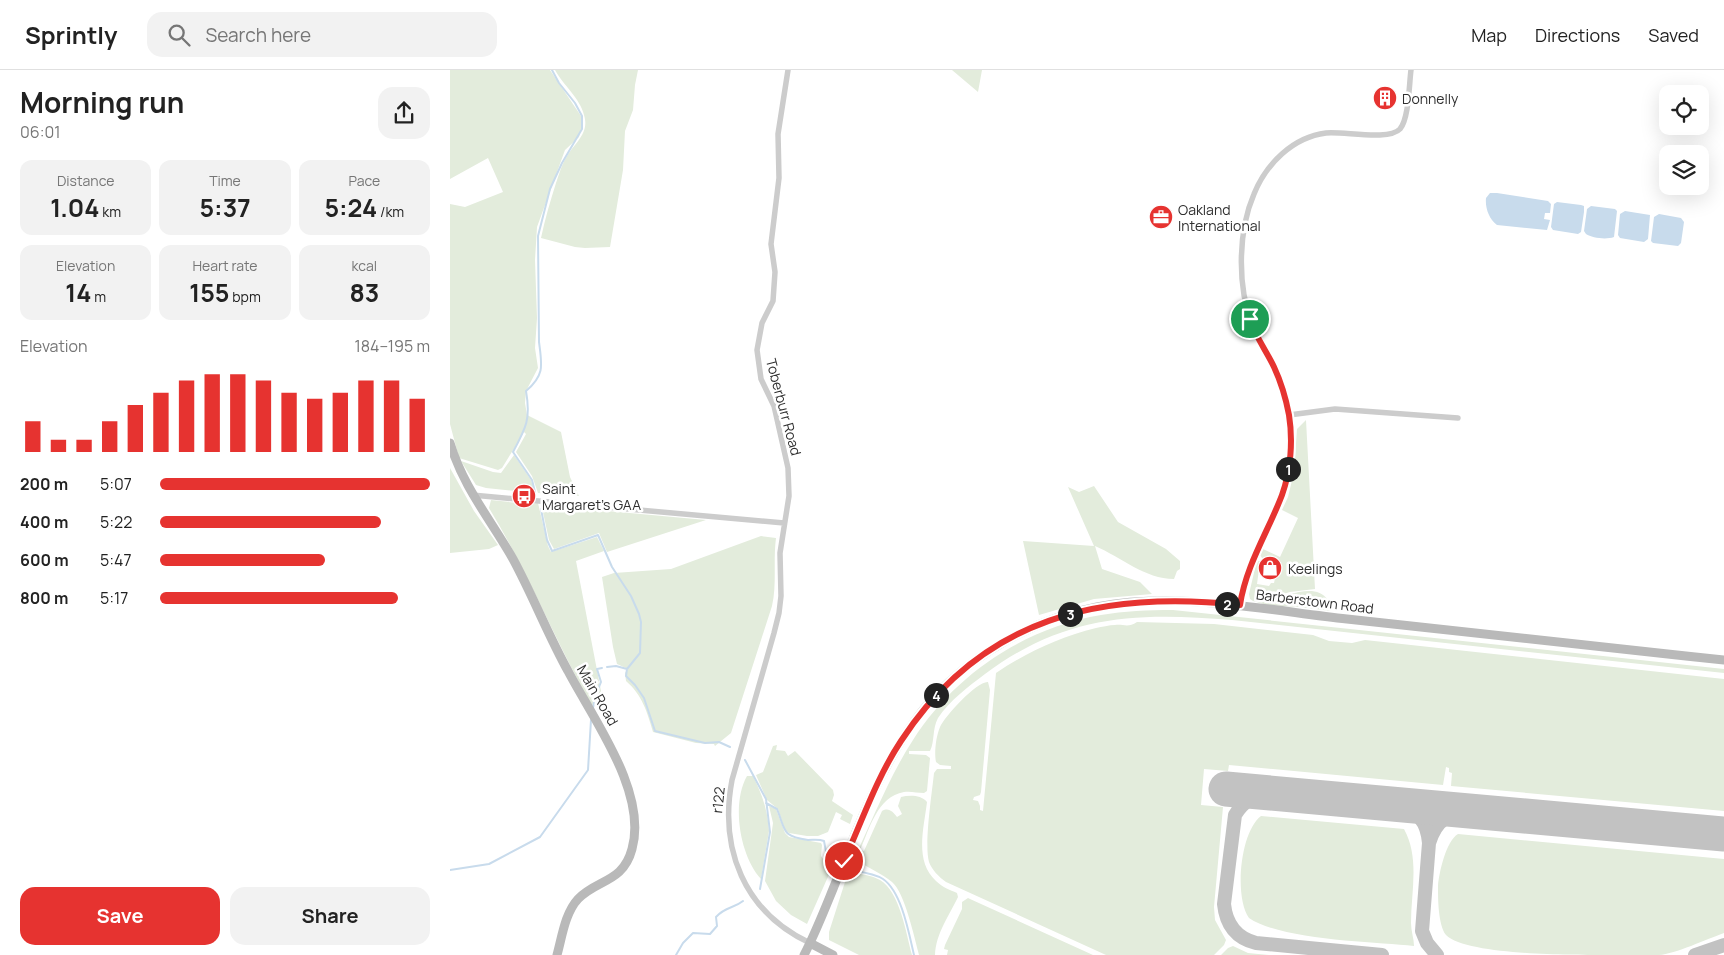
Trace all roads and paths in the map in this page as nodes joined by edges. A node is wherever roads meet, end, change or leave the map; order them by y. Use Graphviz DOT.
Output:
graph roads {
  1 [pos="788,70"];
  2 [pos="1411,70"];
  3 [pos="1289,415"];
  4 [pos="1458,418"];
  5 [pos="450,443"];
  6 [pos="472,495"];
  7 [pos="784,524"];
  8 [pos="1240,605"];
  9 [pos="774,633"];
  10 [pos="1724,660"];
  11 [pos="810,943"];
  12 [pos="557,955"];
  13 [pos="804,955"];
  14 [pos="833,955"];
  1 -- 7 [label="street, Toberburr Road"];
  2 -- 3 [label="street"];
  3 -- 4 [label="street"];
  3 -- 8 [label="street"];
  5 -- 6 [label="main road, Main Road"];
  6 -- 7 [label="street"];
  6 -- 12 [label="main road, Main Road"];
  7 -- 9 [label="street, Toberburr Road"];
  8 -- 10 [label="main road, Barberstown Road"];
  8 -- 11 [label="main road, Barberstown Road"];
  9 -- 11 [label="street, r122"];
  11 -- 13 [label="main road, Barberstown Road"];
  11 -- 14 [label="main road"];
}
